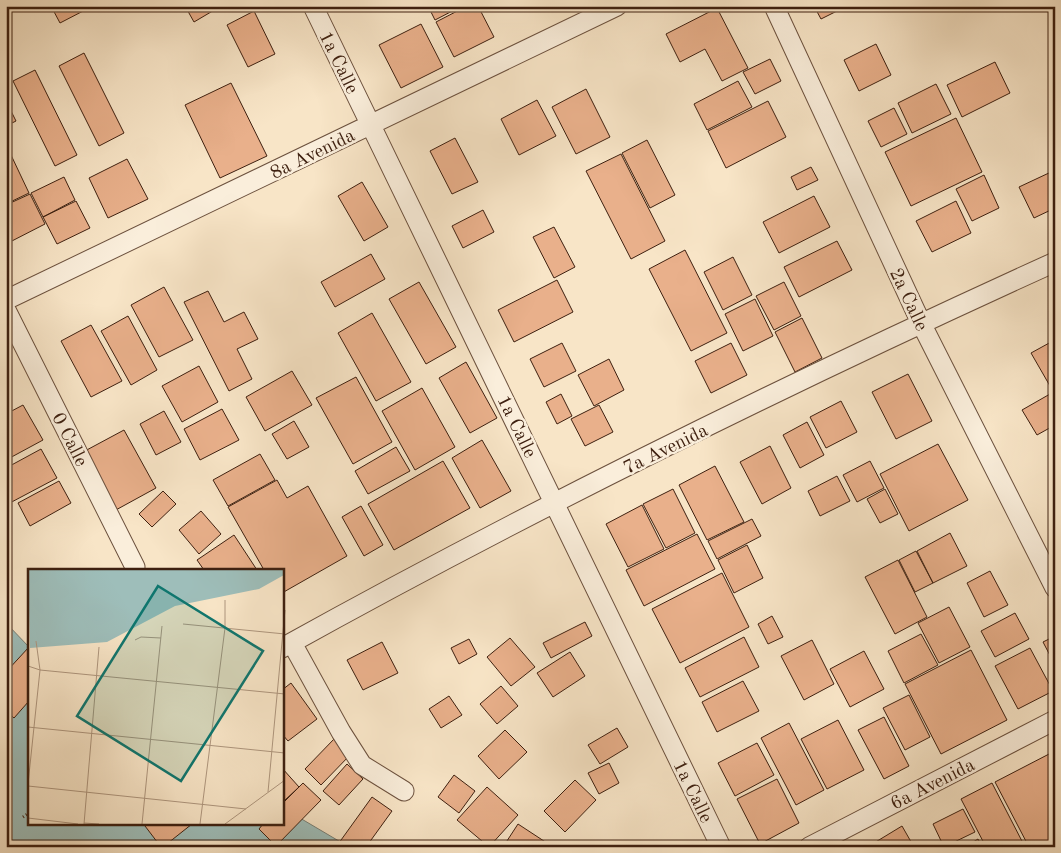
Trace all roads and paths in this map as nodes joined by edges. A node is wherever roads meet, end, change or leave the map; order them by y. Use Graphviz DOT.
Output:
graph roads {
  1 [pos="313,6"];
  2 [pos="617,6"];
  3 [pos="774,6"];
  4 [pos="371,124"];
  5 [pos="1055,262"];
  6 [pos="6,300"];
  7 [pos="6,310"];
  8 [pos="921,323"];
  9 [pos="554,502"];
  10 [pos="135,567"];
  11 [pos="1055,588"];
  12 [pos="287,646"];
  13 [pos="1055,720"];
  14 [pos="404,791"];
  15 [pos="28,814"];
  16 [pos="23,817"];
  17 [pos="721,847"];
  18 [pos="809,847"];
  1 -- 4 [label="street, 1a Calle"];
  2 -- 4 [label="street, 8a Avenida"];
  3 -- 8 [label="street, 2a Calle"];
  4 -- 6 [label="street, 8a Avenida"];
  4 -- 9 [label="street, 1a Calle"];
  5 -- 8 [label="street, 7a Avenida"];
  7 -- 10 [label="street, 0 Calle"];
  8 -- 9 [label="street, 7a Avenida"];
  8 -- 11 [label="street, 2a Calle"];
  9 -- 12 [label="street, 7a Avenida"];
  9 -- 17 [label="street, 1a Calle"];
  12 -- 14 [label="street"];
  13 -- 18 [label="street, 6a Avenida"];
  15 -- 16 [label="path"];
}
